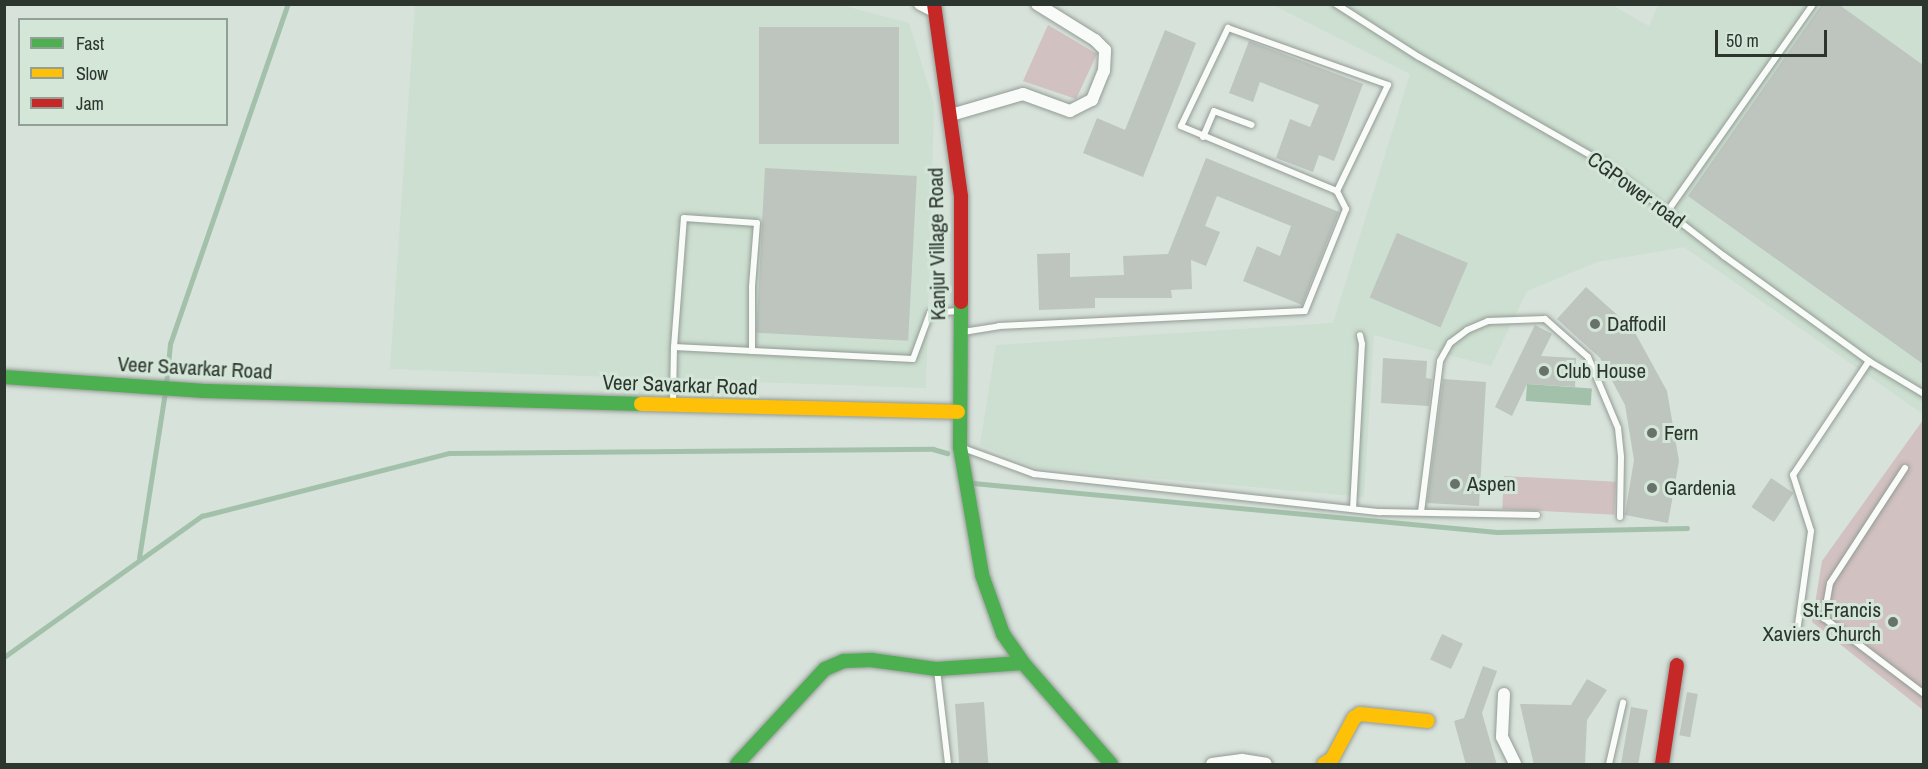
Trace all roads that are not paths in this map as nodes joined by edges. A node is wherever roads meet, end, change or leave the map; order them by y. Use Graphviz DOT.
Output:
graph roads {
  1 [pos="920,4"];
  2 [pos="1037,4"];
  3 [pos="1336,4"];
  4 [pos="1813,4"];
  5 [pos="934,8"];
  6 [pos="951,115"];
  7 [pos="1252,125"];
  8 [pos="1203,137"];
  9 [pos="1337,191"];
  10 [pos="1667,212"];
  11 [pos="959,311"];
  12 [pos="959,333"];
  13 [pos="1360,335"];
  14 [pos="674,347"];
  15 [pos="752,351"];
  16 [pos="1869,361"];
  17 [pos="4,377"];
  18 [pos="1923,394"];
  19 [pos="673,406"];
  20 [pos="952,412"];
  21 [pos="960,447"];
  22 [pos="1905,468"];
  23 [pos="1353,508"];
  24 [pos="1421,512"];
  25 [pos="1537,515"];
  26 [pos="1620,517"];
  27 [pos="1797,632"];
  28 [pos="1023,663"];
  29 [pos="1677,665"];
  30 [pos="937,669"];
  31 [pos="1504,693"];
  32 [pos="1923,694"];
  33 [pos="1623,703"];
  34 [pos="1428,721"];
  35 [pos="737,765"];
  36 [pos="948,765"];
  37 [pos="1111,765"];
  38 [pos="1212,765"];
  39 [pos="1266,765"];
  40 [pos="1324,765"];
  41 [pos="1515,765"];
  42 [pos="1610,765"];
  43 [pos="1662,765"];
  1 -- 5 [label="street"];
  2 -- 6 [label="street"];
  3 -- 10 [label="lane, CGPower road"];
  4 -- 10 [label="lane"];
  5 -- 6 [label="street, Kanjur Village Road"];
  6 -- 11 [label="street, Kanjur Village Road"];
  7 -- 8 [label="lane"];
  8 -- 9 [label="lane"];
  8 -- 9 [label="lane"];
  9 -- 12 [label="lane"];
  10 -- 16 [label="lane, CGPower road"];
  11 -- 12 [label="street, Kanjur Village Road"];
  11 -- 15 [label="lane"];
  12 -- 20 [label="street, Kanjur Village Road"];
  13 -- 23 [label="lane"];
  14 -- 15 [label="lane"];
  14 -- 15 [label="lane"];
  14 -- 19 [label="lane"];
  16 -- 18 [label="lane, CGPower road"];
  16 -- 27 [label="lane"];
  17 -- 19 [label="street, Veer Savarkar Road"];
  19 -- 20 [label="street, Veer Savarkar Road"];
  20 -- 21 [label="street"];
  21 -- 23 [label="lane"];
  21 -- 28 [label="street"];
  22 -- 32 [label="lane"];
  23 -- 24 [label="lane"];
  24 -- 25 [label="lane"];
  24 -- 26 [label="lane"];
  28 -- 30 [label="street"];
  28 -- 37 [label="street"];
  29 -- 43 [label="street"];
  30 -- 35 [label="street"];
  30 -- 36 [label="lane"];
  31 -- 41 [label="street"];
  33 -- 42 [label="lane"];
  34 -- 40 [label="street"];
  38 -- 39 [label="street"];
}
